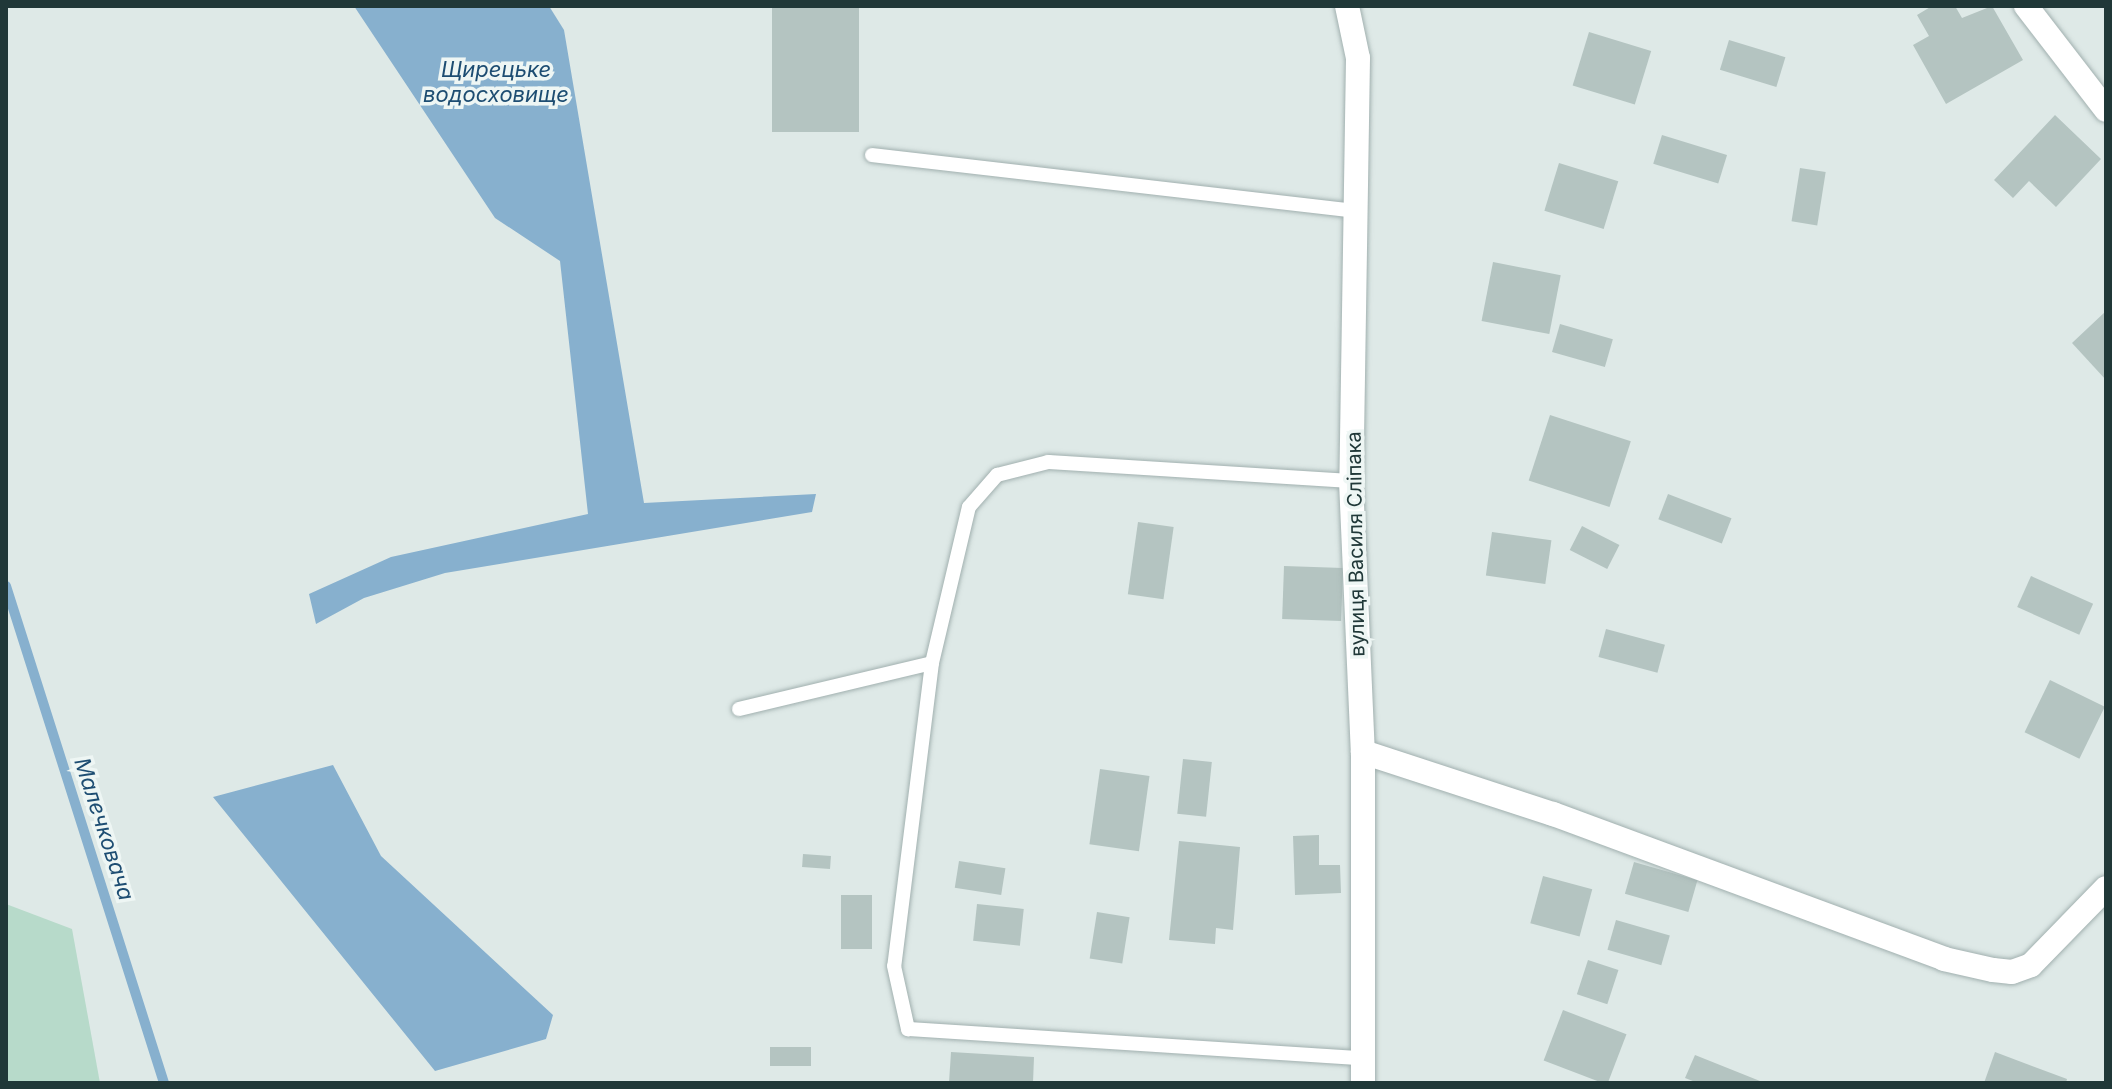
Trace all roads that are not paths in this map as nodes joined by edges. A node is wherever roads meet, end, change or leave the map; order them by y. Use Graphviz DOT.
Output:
graph roads {
  1 [pos="1347,6"];
  2 [pos="2026,6"];
  3 [pos="2106,110"];
  4 [pos="872,155"];
  5 [pos="1359,211"];
  6 [pos="1351,481"];
  7 [pos="932,663"];
  8 [pos="739,709"];
  9 [pos="1363,752"];
  10 [pos="2106,888"];
  11 [pos="1362,1058"];
  12 [pos="1363,1083"];
  1 -- 5 [label="street, вулиця Василя Сліпака"];
  2 -- 3 [label="street"];
  4 -- 5 [label="lane"];
  5 -- 6 [label="street, вулиця Василя Сліпака"];
  6 -- 7 [label="lane"];
  6 -- 9 [label="street, вулиця Василя Сліпака"];
  7 -- 8 [label="lane"];
  7 -- 11 [label="lane"];
  9 -- 10 [label="street"];
  9 -- 11 [label="street, вулиця Василя Сліпака"];
  11 -- 12 [label="street, вулиця Василя Сліпака"];
}
